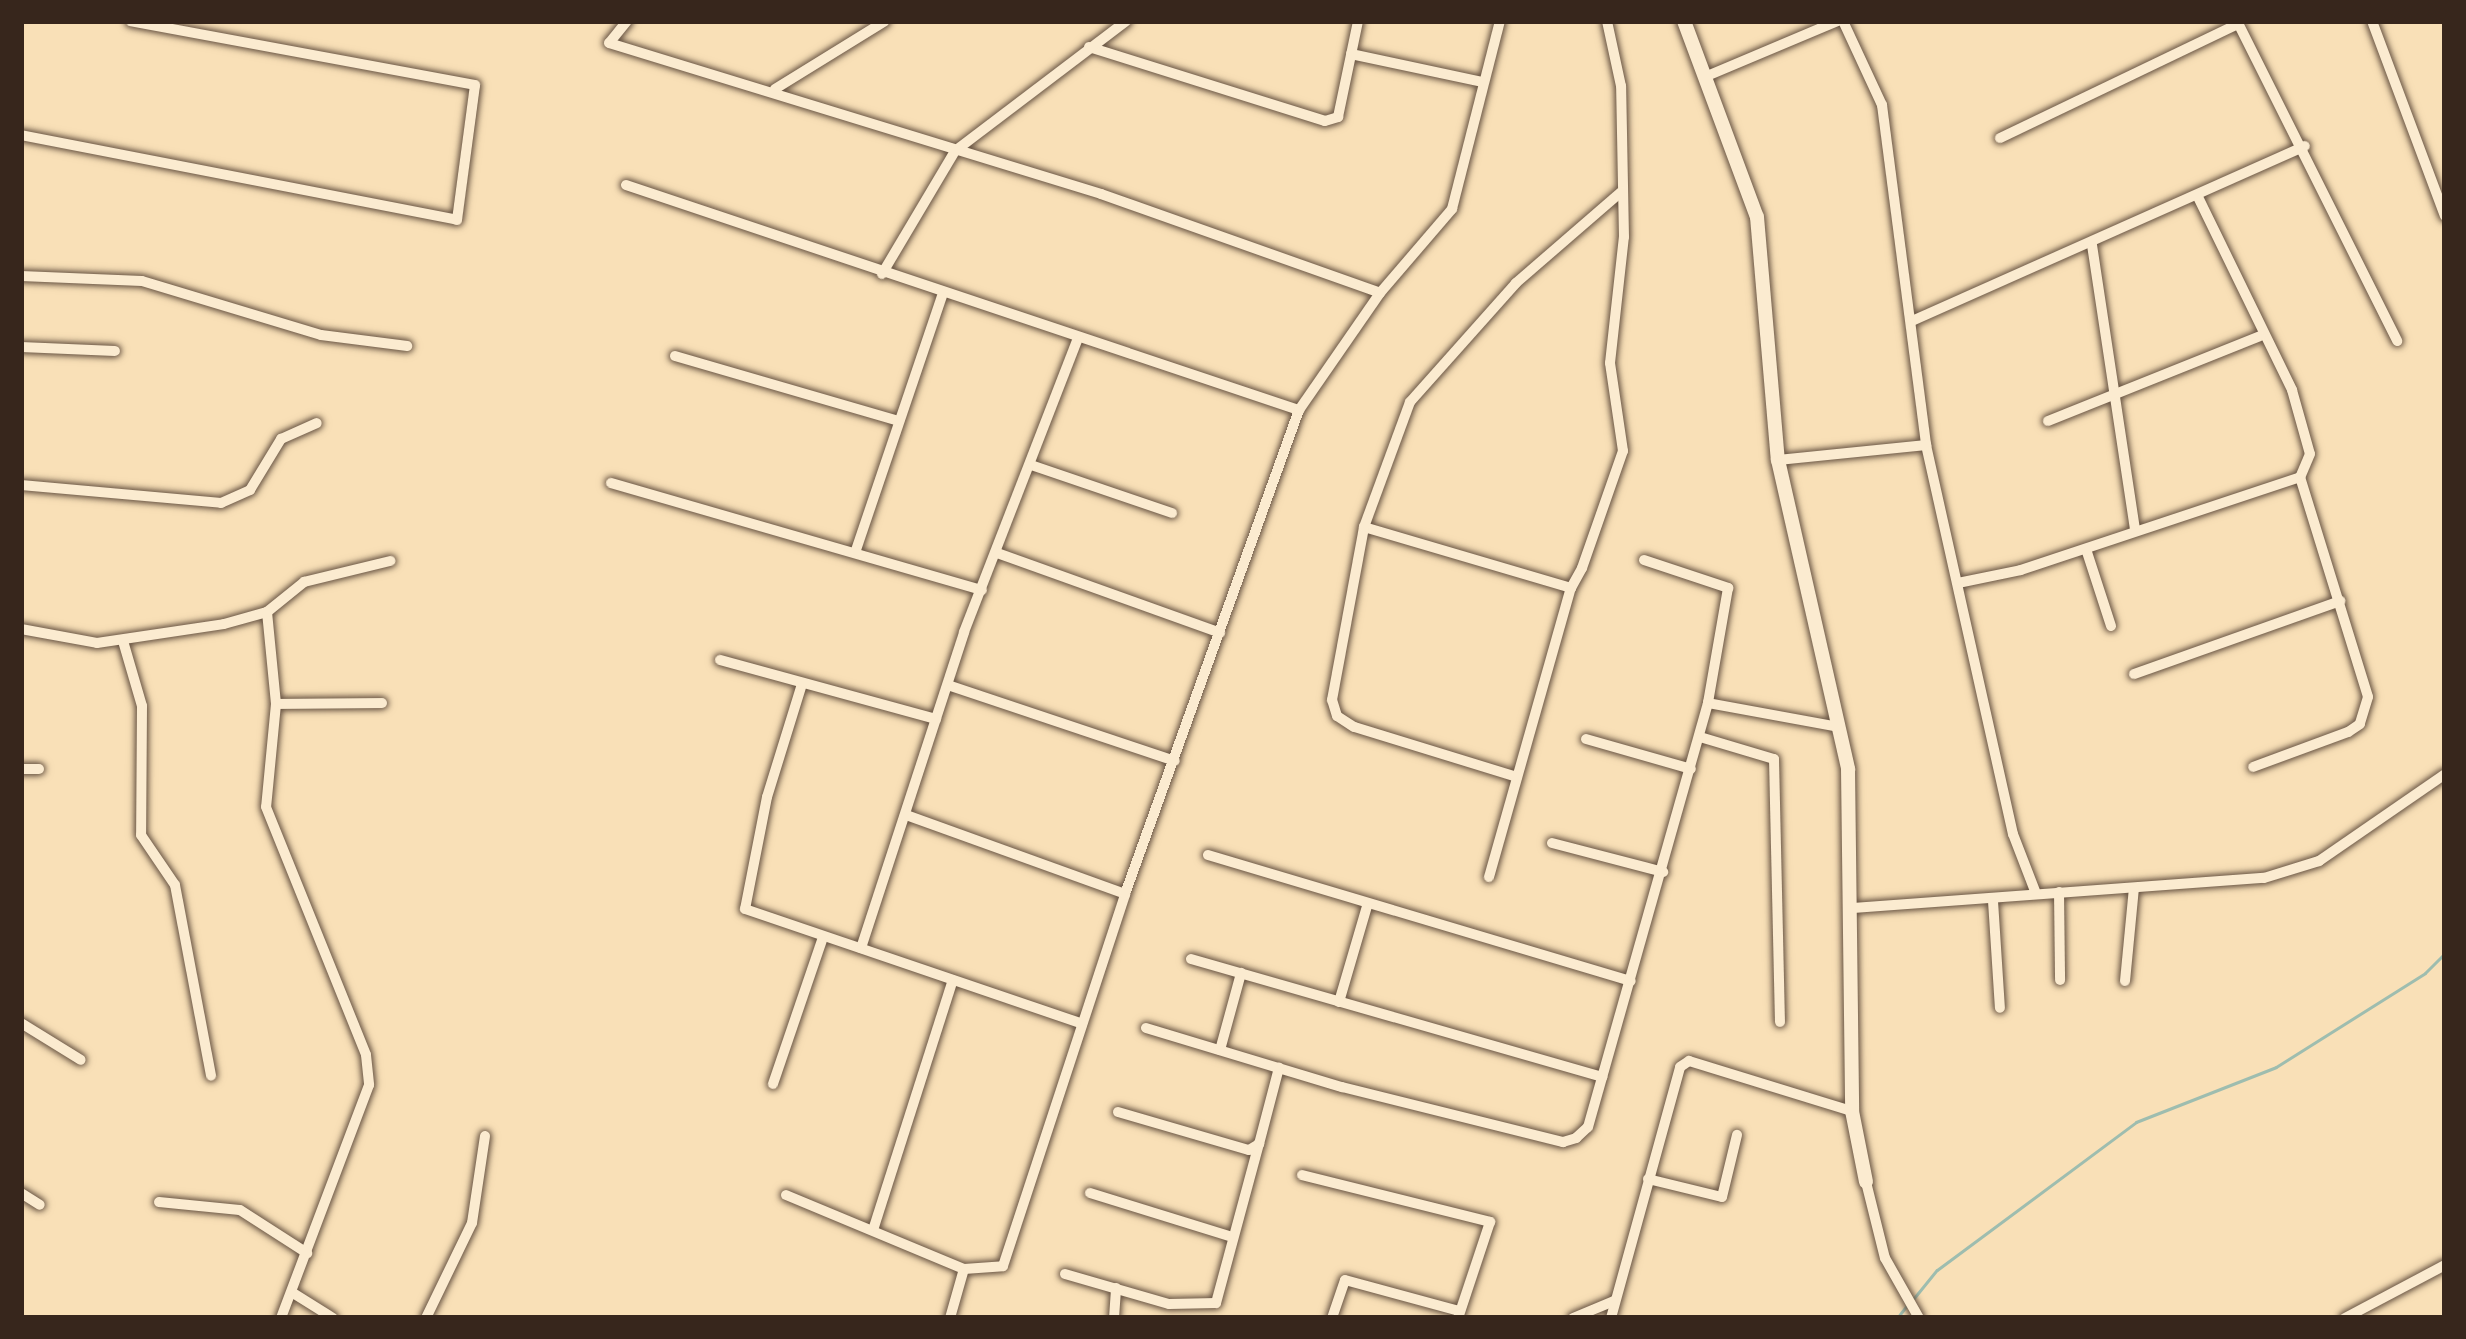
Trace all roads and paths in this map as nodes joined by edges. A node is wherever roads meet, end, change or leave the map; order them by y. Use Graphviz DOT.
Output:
graph roads {
  1 [pos="131,21"];
  2 [pos="627,21"];
  3 [pos="885,21"];
  4 [pos="1126,21"];
  5 [pos="1358,21"];
  6 [pos="1500,21"];
  7 [pos="1607,21"];
  8 [pos="1684,21"];
  9 [pos="1841,21"];
  10 [pos="2372,21"];
  11 [pos="2237,22"];
  12 [pos="1089,46"];
  13 [pos="1351,54"];
  14 [pos="1707,76"];
  15 [pos="1483,82"];
  16 [pos="775,89"];
  17 [pos="21,135"];
  18 [pos="2000,138"];
  19 [pos="2305,146"];
  20 [pos="955,151"];
  21 [pos="626,184"];
  22 [pos="1621,192"];
  23 [pos="2198,197"];
  24 [pos="2445,216"];
  25 [pos="2092,244"];
  26 [pos="882,274"];
  27 [pos="21,277"];
  28 [pos="943,293"];
  29 [pos="1380,293"];
  30 [pos="1912,321"];
  31 [pos="2260,336"];
  32 [pos="1078,338"];
  33 [pos="2397,341"];
  34 [pos="406,346"];
  35 [pos="21,347"];
  36 [pos="115,351"];
  37 [pos="675,356"];
  38 [pos="2117,396"];
  39 [pos="1299,410"];
  40 [pos="899,421"];
  41 [pos="2048,421"];
  42 [pos="317,423"];
  43 [pos="1926,445"];
  44 [pos="1778,460"];
  45 [pos="1031,466"];
  46 [pos="2300,477"];
  47 [pos="611,483"];
  48 [pos="21,484"];
  49 [pos="1172,513"];
  50 [pos="1364,527"];
  51 [pos="2135,529"];
  52 [pos="2086,549"];
  53 [pos="856,550"];
  54 [pos="997,553"];
  55 [pos="1644,560"];
  56 [pos="390,561"];
  57 [pos="1958,583"];
  58 [pos="1571,588"];
  59 [pos="982,590"];
  60 [pos="2341,601"];
  61 [pos="267,612"];
  62 [pos="2111,626"];
  63 [pos="21,629"];
  64 [pos="1220,633"];
  65 [pos="123,641"];
  66 [pos="720,660"];
  67 [pos="2134,674"];
  68 [pos="802,684"];
  69 [pos="948,685"];
  70 [pos="1708,703"];
  71 [pos="276,704"];
  72 [pos="382,704"];
  73 [pos="936,719"];
  74 [pos="1839,727"];
  75 [pos="1700,737"];
  76 [pos="1586,739"];
  77 [pos="1175,761"];
  78 [pos="2253,766"];
  79 [pos="21,769"];
  80 [pos="39,769"];
  81 [pos="1691,769"];
  82 [pos="2445,773"];
  83 [pos="1517,777"];
  84 [pos="906,815"];
  85 [pos="1552,842"];
  86 [pos="1208,855"];
  87 [pos="1663,872"];
  88 [pos="1489,877"];
  89 [pos="2134,887"];
  90 [pos="2036,891"];
  91 [pos="2059,892"];
  92 [pos="1125,894"];
  93 [pos="1993,901"];
  94 [pos="1368,903"];
  95 [pos="1853,908"];
  96 [pos="823,937"];
  97 [pos="861,948"];
  98 [pos="1191,959"];
  99 [pos="1241,973"];
  100 [pos="953,980"];
  101 [pos="2060,980"];
  102 [pos="2125,980"];
  103 [pos="1631,981"];
  104 [pos="1339,1002"];
  105 [pos="2000,1008"];
  106 [pos="1780,1022"];
  107 [pos="21,1023"];
  108 [pos="1082,1024"];
  109 [pos="1146,1028"];
  110 [pos="1220,1050"];
  111 [pos="81,1060"];
  112 [pos="1279,1068"];
  113 [pos="212,1076"];
  114 [pos="1603,1077"];
  115 [pos="773,1084"];
  116 [pos="1118,1112"];
  117 [pos="1852,1112"];
  118 [pos="1737,1135"];
  119 [pos="484,1136"];
  120 [pos="1259,1144"];
  121 [pos="1302,1175"];
  122 [pos="1648,1178"];
  123 [pos="1866,1182"];
  124 [pos="1090,1192"];
  125 [pos="21,1193"];
  126 [pos="786,1195"];
  127 [pos="159,1202"];
  128 [pos="40,1205"];
  129 [pos="874,1227"];
  130 [pos="1232,1237"];
  131 [pos="307,1253"];
  132 [pos="2445,1265"];
  133 [pos="964,1269"];
  134 [pos="1065,1274"];
  135 [pos="1116,1288"];
  136 [pos="293,1293"];
  137 [pos="1614,1301"];
  138 [pos="1459,1314"];
  139 [pos="281,1318"];
  140 [pos="333,1318"];
  141 [pos="426,1318"];
  142 [pos="950,1318"];
  143 [pos="1114,1318"];
  144 [pos="1332,1318"];
  145 [pos="1574,1318"];
  146 [pos="1611,1318"];
  147 [pos="1919,1318"];
  148 [pos="2345,1318"];
  1 -- 17 [label="street"];
  2 -- 16 [label="street"];
  3 -- 16 [label="street"];
  4 -- 12 [label="street"];
  5 -- 13 [label="street"];
  6 -- 15 [label="street"];
  7 -- 22 [label="street"];
  8 -- 14 [label="street"];
  9 -- 14 [label="street"];
  9 -- 30 [label="street"];
  10 -- 24 [label="street"];
  11 -- 18 [label="street"];
  11 -- 19 [label="street"];
  12 -- 13 [label="street"];
  12 -- 20 [label="street"];
  13 -- 15 [label="street"];
  14 -- 44 [label="street"];
  15 -- 29 [label="street"];
  16 -- 20 [label="street"];
  19 -- 23 [label="street"];
  19 -- 33 [label="street"];
  20 -- 26 [label="street"];
  20 -- 29 [label="street"];
  21 -- 26 [label="street"];
  22 -- 50 [label="street"];
  22 -- 58 [label="street"];
  23 -- 25 [label="street"];
  23 -- 31 [label="street"];
  25 -- 30 [label="street"];
  25 -- 38 [label="street"];
  26 -- 28 [label="street"];
  27 -- 34 [label="street"];
  28 -- 32 [label="street"];
  28 -- 40 [label="street"];
  29 -- 39 [label="street"];
  30 -- 43 [label="street"];
  31 -- 38 [label="street"];
  31 -- 46 [label="street"];
  32 -- 39 [label="street"];
  32 -- 45 [label="street"];
  35 -- 36 [label="street"];
  37 -- 40 [label="street"];
  38 -- 41 [label="street"];
  38 -- 51 [label="street"];
  39 -- 64 [label="street"];
  40 -- 53 [label="street"];
  42 -- 48 [label="street"];
  43 -- 44 [label="street"];
  43 -- 57 [label="street"];
  44 -- 74 [label="street"];
  45 -- 49 [label="street"];
  45 -- 54 [label="street"];
  46 -- 51 [label="street"];
  46 -- 60 [label="street"];
  47 -- 53 [label="street"];
  50 -- 58 [label="street"];
  50 -- 83 [label="street"];
  51 -- 52 [label="street"];
  52 -- 57 [label="street"];
  52 -- 62 [label="street"];
  53 -- 59 [label="street"];
  54 -- 59 [label="street"];
  54 -- 64 [label="street"];
  55 -- 70 [label="street"];
  56 -- 61 [label="street"];
  57 -- 90 [label="street"];
  58 -- 83 [label="street"];
  59 -- 69 [label="street"];
  60 -- 67 [label="street"];
  60 -- 78 [label="street"];
  61 -- 65 [label="street"];
  61 -- 71 [label="street"];
  63 -- 65 [label="street"];
  64 -- 77 [label="street"];
  65 -- 113 [label="street"];
  66 -- 68 [label="street"];
  68 -- 73 [label="street"];
  68 -- 96 [label="street"];
  69 -- 73 [label="street"];
  69 -- 77 [label="street"];
  70 -- 74 [label="street"];
  70 -- 75 [label="street"];
  71 -- 72 [label="street"];
  71 -- 131 [label="street"];
  73 -- 84 [label="street"];
  74 -- 95 [label="street"];
  75 -- 81 [label="street"];
  75 -- 106 [label="street"];
  76 -- 81 [label="street"];
  77 -- 92 [label="street"];
  79 -- 80 [label="street"];
  81 -- 87 [label="street"];
  82 -- 89 [label="street"];
  83 -- 88 [label="street"];
  84 -- 92 [label="street"];
  84 -- 97 [label="street"];
  85 -- 87 [label="street"];
  86 -- 94 [label="street"];
  87 -- 103 [label="street"];
  89 -- 91 [label="street"];
  89 -- 102 [label="street"];
  90 -- 91 [label="street"];
  90 -- 93 [label="street"];
  91 -- 101 [label="street"];
  92 -- 108 [label="street"];
  93 -- 95 [label="street"];
  93 -- 105 [label="street"];
  94 -- 103 [label="street"];
  94 -- 104 [label="street"];
  95 -- 117 [label="street"];
  96 -- 97 [label="street"];
  96 -- 115 [label="street"];
  97 -- 100 [label="street"];
  98 -- 99 [label="street"];
  99 -- 104 [label="street"];
  99 -- 110 [label="street"];
  100 -- 108 [label="street"];
  100 -- 129 [label="street"];
  103 -- 114 [label="street"];
  104 -- 114 [label="street"];
  107 -- 111 [label="street"];
  108 -- 133 [label="street"];
  109 -- 110 [label="street"];
  110 -- 112 [label="street"];
  112 -- 114 [label="street"];
  112 -- 120 [label="street"];
  116 -- 120 [label="street"];
  117 -- 122 [label="street"];
  117 -- 123 [label="street"];
  118 -- 122 [label="street"];
  119 -- 141 [label="street"];
  120 -- 130 [label="street"];
  121 -- 138 [label="street"];
  122 -- 137 [label="street"];
  123 -- 147 [label="street"];
  124 -- 130 [label="street"];
  125 -- 128 [label="street"];
  126 -- 129 [label="street"];
  127 -- 131 [label="street"];
  129 -- 133 [label="street"];
  130 -- 135 [label="street"];
  131 -- 136 [label="street"];
  132 -- 148 [label="street"];
  133 -- 142 [label="street"];
  134 -- 135 [label="street"];
  135 -- 143 [label="street"];
  136 -- 139 [label="street"];
  136 -- 140 [label="street"];
  137 -- 145 [label="street"];
  137 -- 146 [label="street"];
  138 -- 144 [label="street"];
}
